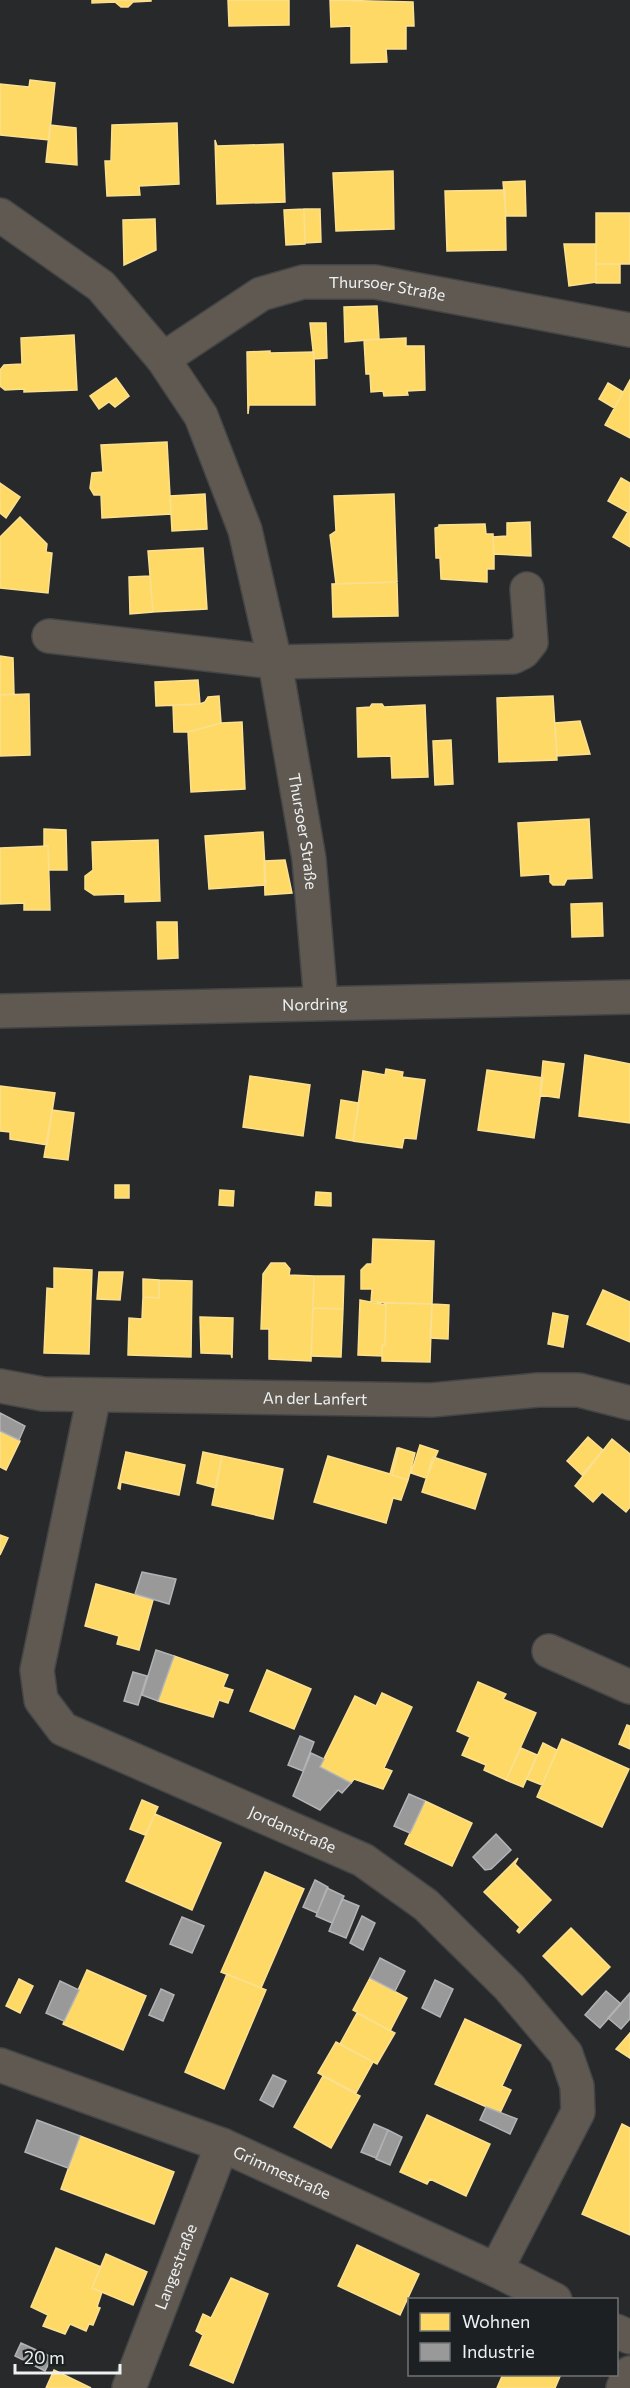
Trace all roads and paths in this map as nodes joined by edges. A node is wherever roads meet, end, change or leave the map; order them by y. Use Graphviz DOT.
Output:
graph roads {
  1 [pos="0,215"];
  2 [pos="630,330"];
  3 [pos="163,360"];
  4 [pos="527,590"];
  5 [pos="50,636"];
  6 [pos="274,662"];
  7 [pos="630,997"];
  8 [pos="321,1003"];
  9 [pos="0,1011"];
  10 [pos="0,1386"];
  11 [pos="94,1396"];
  12 [pos="630,1403"];
  13 [pos="549,1651"];
  14 [pos="630,1688"];
  15 [pos="0,2065"];
  16 [pos="222,2145"];
  17 [pos="496,2270"];
  18 [pos="551,2298"];
  19 [pos="630,2373"];
  20 [pos="129,2388"];
  21 [pos="623,2388"];
  1 -- 3 [label="street, Thursoer Straße"];
  2 -- 3 [label="street, Thursoer Straße"];
  3 -- 6 [label="street, Thursoer Straße"];
  4 -- 6 [label="street"];
  5 -- 6 [label="street"];
  6 -- 8 [label="street, Thursoer Straße"];
  7 -- 8 [label="street, Nordring"];
  8 -- 9 [label="street, Nordring"];
  10 -- 11 [label="street, An der Lanfert"];
  11 -- 12 [label="street, An der Lanfert"];
  11 -- 17 [label="street, Jordanstraße"];
  13 -- 14 [label="street"];
  15 -- 16 [label="street, Grimmestraße"];
  16 -- 17 [label="street, Grimmestraße"];
  16 -- 20 [label="street, Langestraße"];
  17 -- 18 [label="street, Grimmestraße"];
  19 -- 21 [label="street"];
}
